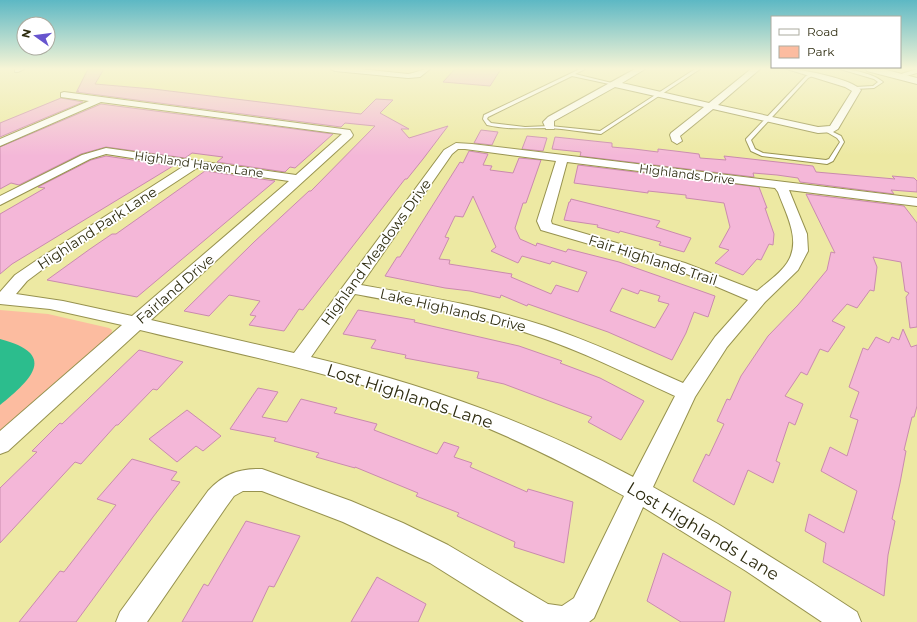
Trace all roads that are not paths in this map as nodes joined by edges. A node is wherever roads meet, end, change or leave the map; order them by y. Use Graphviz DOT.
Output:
graph roads {
  1 [pos="82,98"];
  2 [pos="523,98"];
  3 [pos="589,98"];
  4 [pos="656,98"];
  5 [pos="674,98"];
  6 [pos="720,98"];
  7 [pos="787,98"];
  8 [pos="853,98"];
  9 [pos="99,100"];
  10 [pos="710,106"];
  11 [pos="767,119"];
  12 [pos="550,128"];
  13 [pos="827,131"];
  14 [pos="677,141"];
  15 [pos="0,143"];
  16 [pos="457,146"];
  17 [pos="563,158"];
  18 [pos="195,164"];
  19 [pos="299,179"];
  20 [pos="780,185"];
  21 [pos="0,201"];
  22 [pos="917,202"];
  23 [pos="349,288"];
  24 [pos="758,298"];
  25 [pos="2,299"];
  26 [pos="137,323"];
  27 [pos="298,361"];
  28 [pos="687,393"];
  29 [pos="0,444"];
  30 [pos="638,492"];
  31 [pos="130,622"];
  32 [pos="566,622"];
  33 [pos="847,622"];
  1 -- 9 [label="street"];
  2 -- 12 [label="lane"];
  3 -- 12 [label="street"];
  4 -- 12 [label="lane"];
  5 -- 10 [label="street"];
  6 -- 10 [label="street"];
  7 -- 11 [label="lane"];
  8 -- 13 [label="street"];
  9 -- 15 [label="street"];
  9 -- 19 [label="street, Fairland Drive"];
  10 -- 11 [label="street"];
  10 -- 14 [label="street"];
  11 -- 13 [label="street"];
  11 -- 13 [label="lane"];
  16 -- 17 [label="street, Highlands Drive"];
  16 -- 23 [label="street, Highland Meadows Drive"];
  17 -- 20 [label="street, Highlands Drive"];
  17 -- 24 [label="street, Fair Highlands Trail"];
  18 -- 19 [label="street, Highland Haven Lane"];
  18 -- 21 [label="street, Highland Haven Lane"];
  18 -- 25 [label="street, Highland Park Lane"];
  19 -- 26 [label="street, Fairland Drive"];
  20 -- 22 [label="street, Highlands Drive"];
  20 -- 24 [label="street"];
  23 -- 27 [label="street, Highland Meadows Drive"];
  23 -- 28 [label="street, Lake Highlands Drive"];
  24 -- 28 [label="street"];
  25 -- 26 [label="street, Lost Highlands Lane"];
  26 -- 27 [label="street, Lost Highlands Lane"];
  26 -- 29 [label="street, Fairland Drive"];
  27 -- 30 [label="street, Lost Highlands Lane"];
  28 -- 30 [label="street"];
  30 -- 32 [label="street"];
  30 -- 33 [label="street, Lost Highlands Lane"];
  31 -- 32 [label="street"];
}
